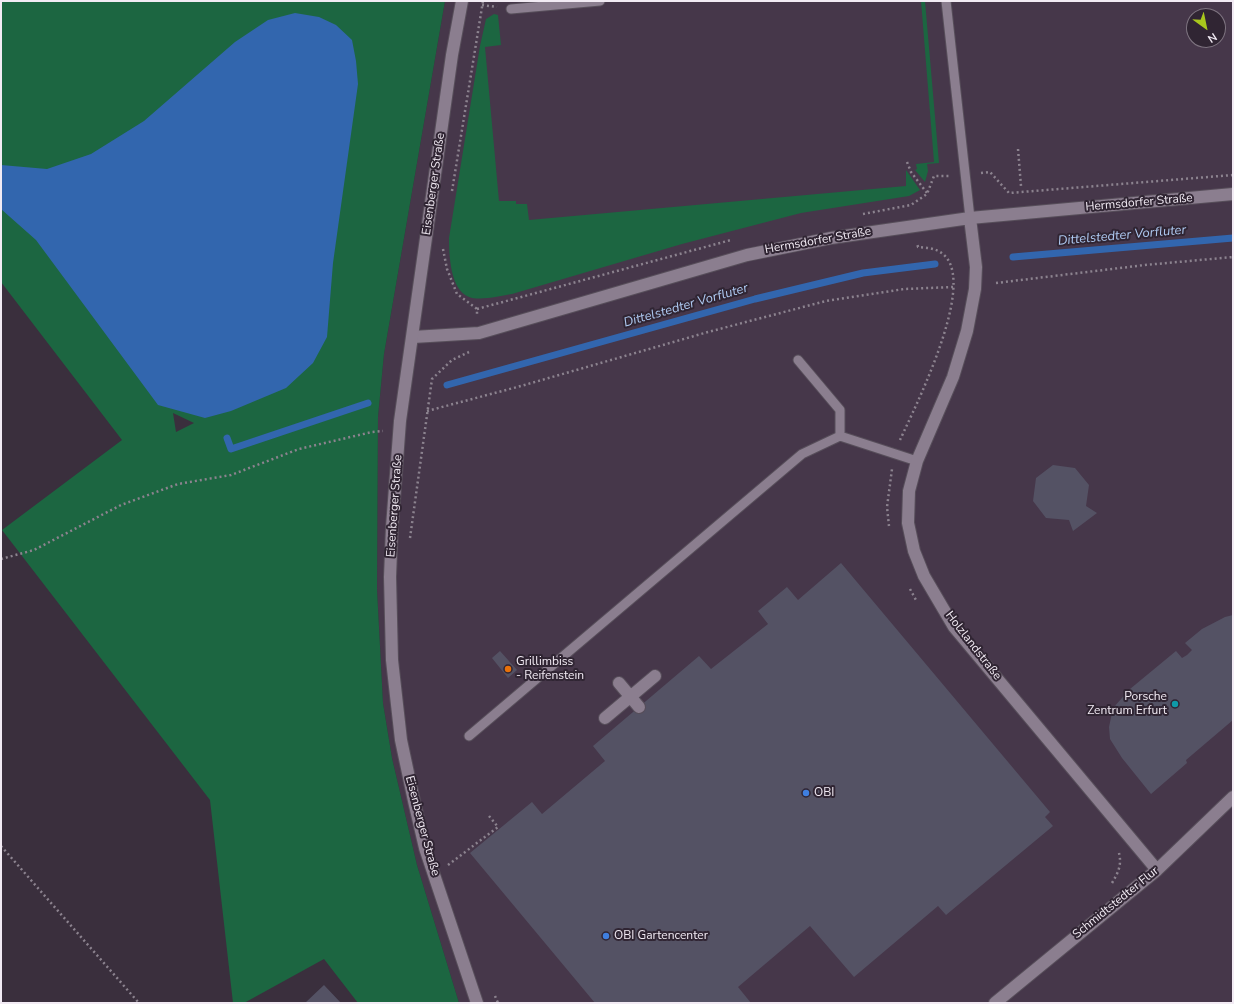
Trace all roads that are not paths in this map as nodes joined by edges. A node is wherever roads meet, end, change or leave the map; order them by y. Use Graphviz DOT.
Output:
graph roads {
  1 [pos="462,1"];
  2 [pos="600,1"];
  3 [pos="946,1"];
  4 [pos="563,3"];
  5 [pos="511,9"];
  6 [pos="1233,194"];
  7 [pos="970,218"];
  8 [pos="413,337"];
  9 [pos="798,360"];
  10 [pos="840,436"];
  11 [pos="917,461"];
  12 [pos="655,676"];
  13 [pos="619,684"];
  14 [pos="630,697"];
  15 [pos="639,707"];
  16 [pos="605,718"];
  17 [pos="469,736"];
  18 [pos="1233,797"];
  19 [pos="1157,870"];
  20 [pos="478,1003"];
  21 [pos="995,1003"];
  1 -- 8 [label="street, Eisenberger Straße"];
  2 -- 4 [label="lane"];
  3 -- 7 [label="lane"];
  4 -- 5 [label="lane"];
  6 -- 7 [label="street, Hermsdorfer Straße"];
  7 -- 8 [label="street, Hermsdorfer Straße"];
  7 -- 11 [label="street, Holzlandstraße"];
  8 -- 20 [label="street, Eisenberger Straße"];
  9 -- 10 [label="lane"];
  10 -- 11 [label="lane"];
  10 -- 17 [label="lane"];
  11 -- 19 [label="street, Holzlandstraße"];
  12 -- 14 [label="street"];
  13 -- 14 [label="street"];
  14 -- 15 [label="street"];
  14 -- 16 [label="street"];
  18 -- 19 [label="street, Schmidtstedter Flur"];
  19 -- 21 [label="street, Schmidtstedter Flur"];
}
